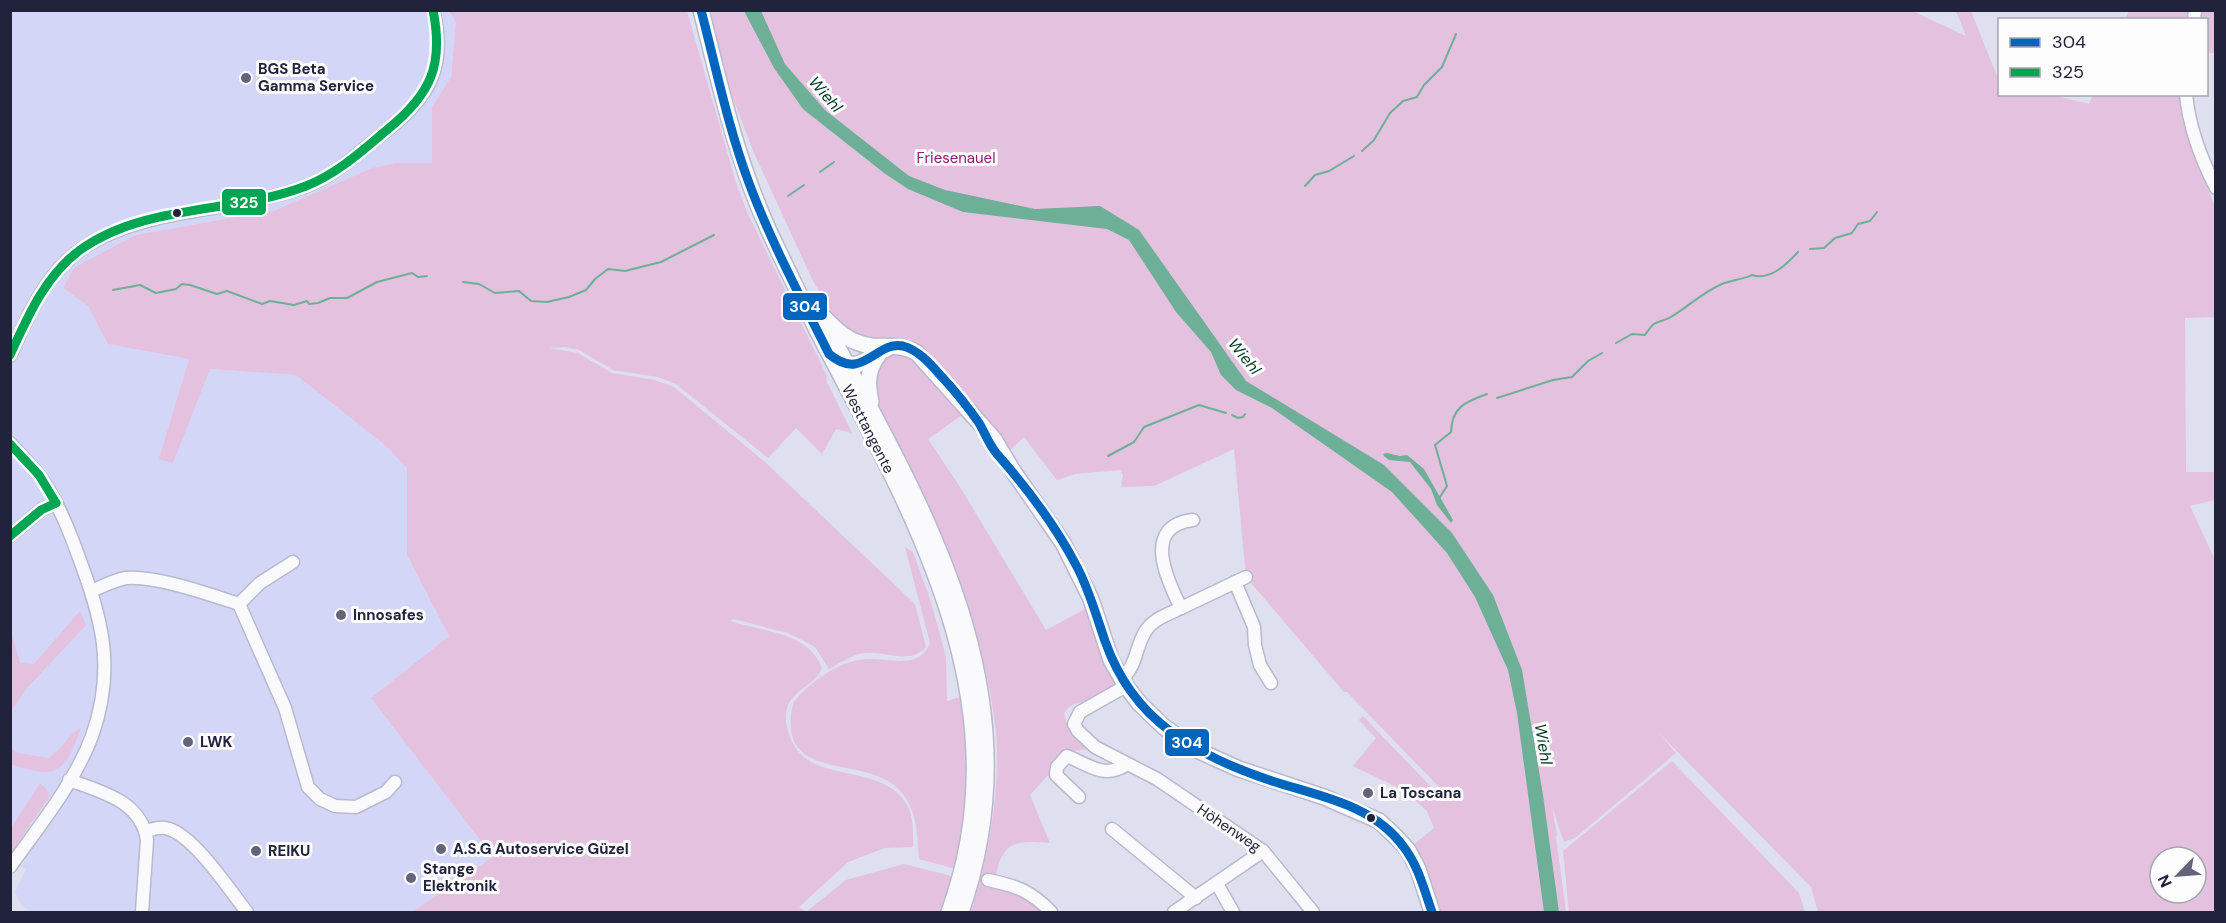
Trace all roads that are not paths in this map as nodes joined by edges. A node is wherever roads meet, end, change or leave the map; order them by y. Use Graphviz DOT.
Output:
graph roads {
  1 [pos="433,10"];
  2 [pos="701,10"];
  3 [pos="720,85"];
  4 [pos="2186,96"];
  5 [pos="2216,188"];
  6 [pos="818,311"];
  7 [pos="884,348"];
  8 [pos="829,354"];
  9 [pos="10,356"];
  10 [pos="848,365"];
  11 [pos="844,382"];
  12 [pos="873,414"];
  13 [pos="10,443"];
  14 [pos="56,504"];
  15 [pos="1193,520"];
  16 [pos="10,536"];
  17 [pos="294,562"];
  18 [pos="92,591"];
  19 [pos="239,604"];
  20 [pos="1181,608"];
  21 [pos="1271,683"];
  22 [pos="1126,686"];
  23 [pos="1126,765"];
  24 [pos="69,780"];
  25 [pos="395,782"];
  26 [pos="1079,796"];
  27 [pos="1112,829"];
  28 [pos="146,831"];
  29 [pos="1263,851"];
  30 [pos="10,867"];
  31 [pos="988,880"];
  32 [pos="1217,884"];
  33 [pos="1196,898"];
  34 [pos="142,912"];
  35 [pos="247,912"];
  36 [pos="949,912"];
  37 [pos="961,912"];
  38 [pos="1051,912"];
  39 [pos="1174,912"];
  40 [pos="1233,912"];
  41 [pos="1314,912"];
  42 [pos="1432,912"];
  1 -- 9 [label="street"];
  2 -- 3 [label="main road"];
  3 -- 6 [label="main road, Westtangente"];
  3 -- 8 [label="main road, Westtangente"];
  4 -- 5 [label="street"];
  6 -- 7 [label="main road"];
  6 -- 10 [label="main road, Westtangente"];
  7 -- 10 [label="main road"];
  7 -- 12 [label="main road"];
  7 -- 22 [label="main road"];
  8 -- 10 [label="main road"];
  8 -- 11 [label="main road, Westtangente"];
  10 -- 11 [label="main road"];
  10 -- 12 [label="main road, Westtangente"];
  11 -- 36 [label="main road, Westtangente"];
  12 -- 37 [label="main road, Westtangente"];
  13 -- 14 [label="street"];
  14 -- 16 [label="street"];
  14 -- 18 [label="street"];
  15 -- 20 [label="street"];
  17 -- 19 [label="street"];
  18 -- 19 [label="street"];
  18 -- 24 [label="street"];
  19 -- 25 [label="street"];
  20 -- 21 [label="street"];
  20 -- 22 [label="street"];
  22 -- 23 [label="street, Höhenweg"];
  22 -- 42 [label="main road"];
  23 -- 26 [label="street"];
  23 -- 29 [label="street, Höhenweg"];
  24 -- 28 [label="street"];
  24 -- 30 [label="street"];
  27 -- 33 [label="street"];
  28 -- 34 [label="street"];
  28 -- 35 [label="street"];
  29 -- 32 [label="street"];
  29 -- 41 [label="street, Höhenweg"];
  31 -- 38 [label="street"];
  32 -- 33 [label="street"];
  32 -- 40 [label="street"];
  33 -- 39 [label="street"];
}
